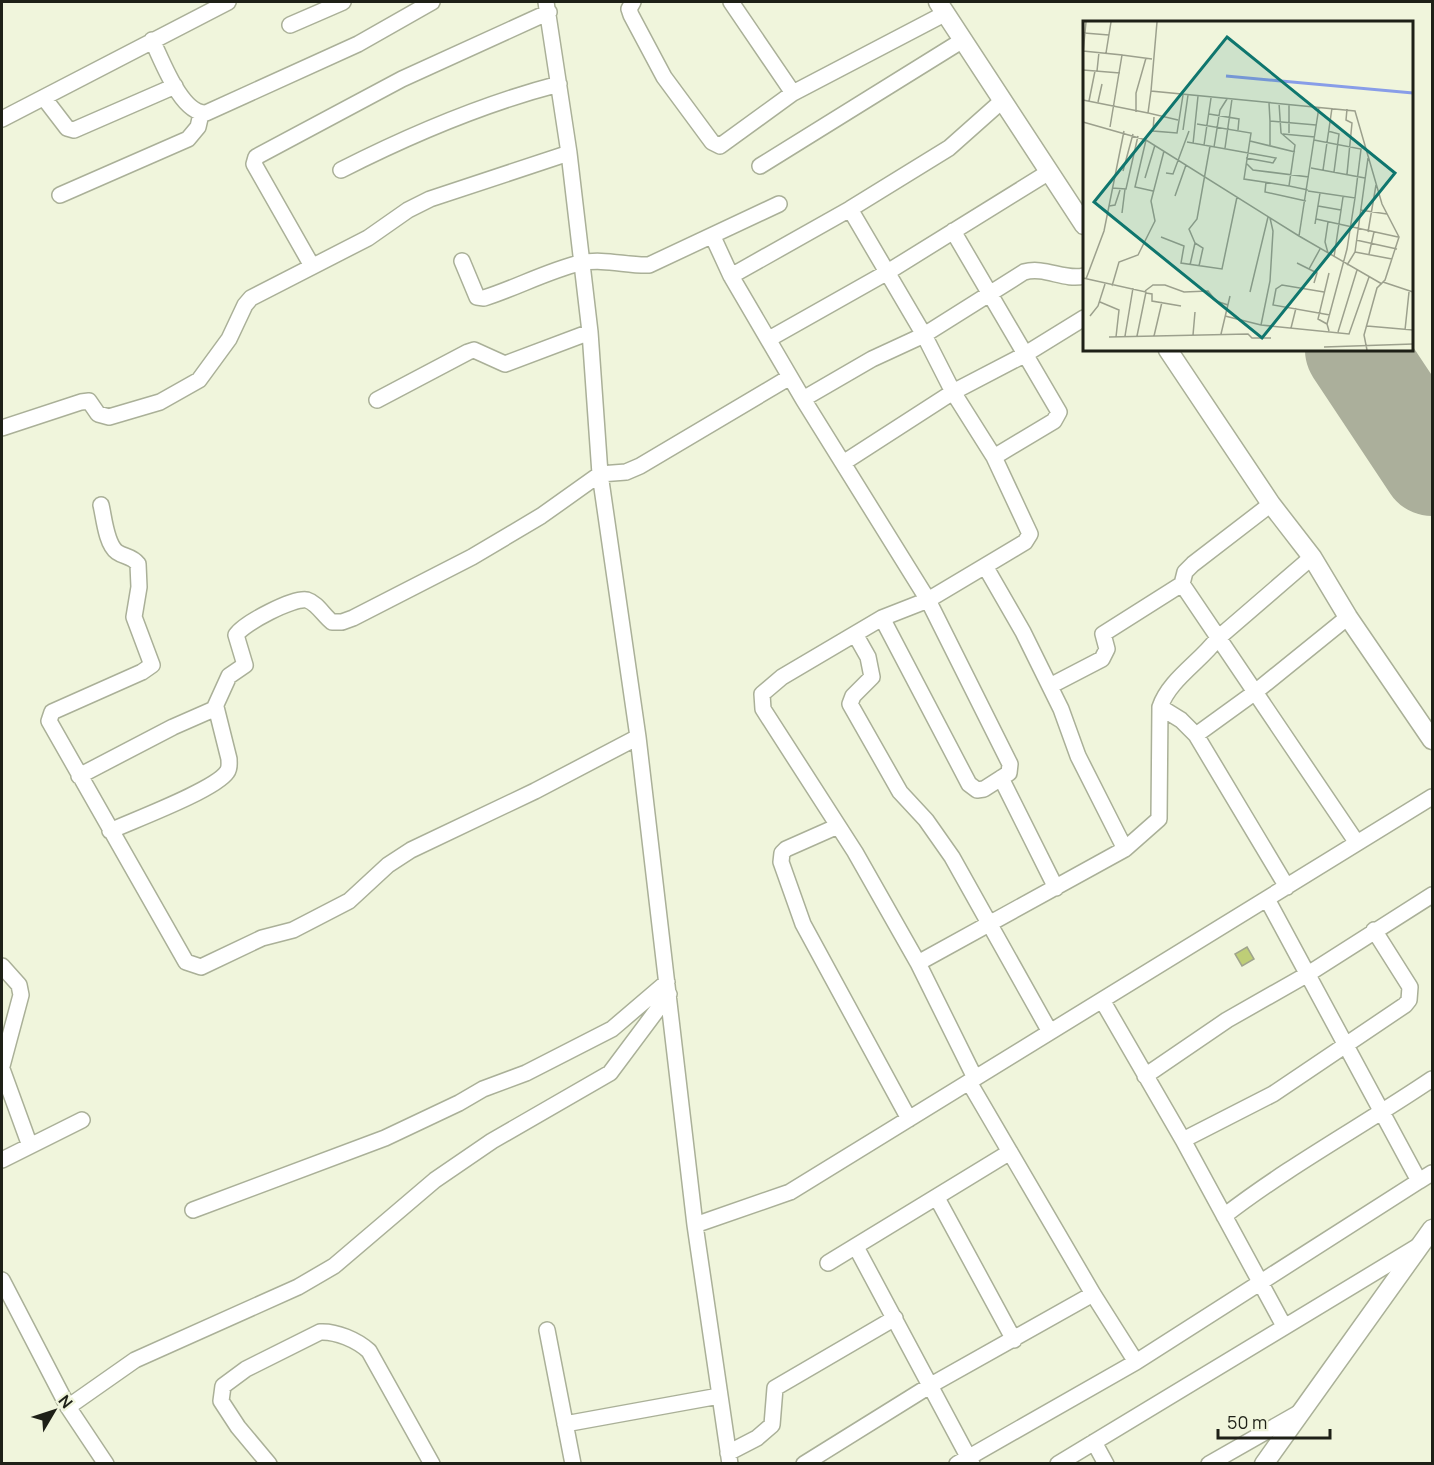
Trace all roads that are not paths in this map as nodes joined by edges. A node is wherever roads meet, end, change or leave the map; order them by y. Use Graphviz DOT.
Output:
graph roads {
  1 [pos="228,2"];
  2 [pos="343,2"];
  3 [pos="432,2"];
  4 [pos="633,2"];
  5 [pos="731,2"];
  6 [pos="548,7"];
  7 [pos="942,7"];
  8 [pos="290,25"];
  9 [pos="152,40"];
  10 [pos="963,40"];
  11 [pos="559,84"];
  12 [pos="175,86"];
  13 [pos="793,93"];
  14 [pos="44,98"];
  15 [pos="1003,100"];
  16 [pos="201,114"];
  17 [pos="2,119"];
  18 [pos="569,153"];
  19 [pos="760,166"];
  20 [pos="342,170"];
  21 [pos="1049,172"];
  22 [pos="60,195"];
  23 [pos="779,204"];
  24 [pos="850,209"];
  25 [pos="1083,223"];
  26 [pos="953,231"];
  27 [pos="713,237"];
  28 [pos="462,261"];
  29 [pos="581,263"];
  30 [pos="312,266"];
  31 [pos="885,273"];
  32 [pos="731,276"];
  33 [pos="1083,276"];
  34 [pos="988,292"];
  35 [pos="1083,319"];
  36 [pos="590,332"];
  37 [pos="924,335"];
  38 [pos="769,339"];
  39 [pos="1169,351"];
  40 [pos="1024,355"];
  41 [pos="790,376"];
  42 [pos="953,392"];
  43 [pos="803,399"];
  44 [pos="377,400"];
  45 [pos="2,428"];
  46 [pos="994,456"];
  47 [pos="843,463"];
  48 [pos="600,474"];
  49 [pos="1271,504"];
  50 [pos="101,505"];
  51 [pos="1312,557"];
  52 [pos="985,566"];
  53 [pos="1182,584"];
  54 [pos="928,600"];
  55 [pos="1348,617"];
  56 [pos="882,618"];
  57 [pos="855,634"];
  58 [pos="1217,639"];
  59 [pos="1050,686"];
  60 [pos="1254,693"];
  61 [pos="216,707"];
  62 [pos="1160,707"];
  63 [pos="1196,735"];
  64 [pos="638,737"];
  65 [pos="1432,740"];
  66 [pos="79,776"];
  67 [pos="1001,778"];
  68 [pos="1432,797"];
  69 [pos="838,826"];
  70 [pos="110,831"];
  71 [pos="1357,843"];
  72 [pos="1125,849"];
  73 [pos="1287,887"];
  74 [pos="1056,888"];
  75 [pos="1432,895"];
  76 [pos="1267,899"];
  77 [pos="988,926"];
  78 [pos="1374,930"];
  79 [pos="918,963"];
  80 [pos="2,966"];
  81 [pos="1308,974"];
  82 [pos="668,988"];
  83 [pos="1102,1000"];
  84 [pos="1050,1032"];
  85 [pos="1347,1044"];
  86 [pos="2,1068"];
  87 [pos="1145,1076"];
  88 [pos="1432,1079"];
  89 [pos="972,1080"];
  90 [pos="1381,1114"];
  91 [pos="909,1119"];
  92 [pos="82,1120"];
  93 [pos="1183,1140"];
  94 [pos="30,1146"];
  95 [pos="1010,1152"];
  96 [pos="2,1160"];
  97 [pos="1432,1173"];
  98 [pos="1419,1181"];
  99 [pos="937,1198"];
  100 [pos="193,1210"];
  101 [pos="1224,1216"];
  102 [pos="695,1225"];
  103 [pos="1428,1236"];
  104 [pos="856,1247"];
  105 [pos="828,1263"];
  106 [pos="2,1280"];
  107 [pos="1261,1282"];
  108 [pos="1093,1294"];
  109 [pos="895,1318"];
  110 [pos="1284,1326"];
  111 [pos="547,1330"];
  112 [pos="1014,1340"];
  113 [pos="1136,1362"];
  114 [pos="931,1385"];
  115 [pos="719,1396"];
  116 [pos="68,1407"];
  117 [pos="1302,1411"];
  118 [pos="565,1424"];
  119 [pos="1094,1442"];
  120 [pos="729,1458"];
  121 [pos="966,1461"];
  122 [pos="106,1464"];
  123 [pos="269,1464"];
  124 [pos="432,1464"];
  125 [pos="573,1464"];
  126 [pos="804,1464"];
  127 [pos="1058,1464"];
  128 [pos="1106,1464"];
  129 [pos="1209,1464"];
  130 [pos="1264,1464"];
  1 -- 9 [label="street"];
  2 -- 8 [label="street"];
  3 -- 16 [label="street"];
  4 -- 13 [label="street"];
  5 -- 13 [label="street"];
  6 -- 11 [label="street"];
  6 -- 30 [label="street"];
  7 -- 10 [label="street"];
  7 -- 13 [label="street"];
  9 -- 12 [label="street"];
  9 -- 14 [label="street"];
  10 -- 15 [label="street"];
  10 -- 19 [label="street"];
  11 -- 18 [label="street"];
  11 -- 20 [label="street"];
  12 -- 14 [label="street"];
  12 -- 16 [label="street"];
  14 -- 17 [label="street"];
  15 -- 21 [label="street"];
  15 -- 24 [label="street"];
  16 -- 22 [label="street"];
  18 -- 29 [label="street"];
  18 -- 30 [label="street"];
  21 -- 25 [label="street"];
  21 -- 26 [label="street"];
  23 -- 27 [label="street"];
  24 -- 31 [label="street"];
  24 -- 32 [label="street"];
  26 -- 31 [label="street"];
  26 -- 34 [label="street"];
  27 -- 29 [label="street"];
  27 -- 32 [label="street"];
  28 -- 29 [label="street"];
  29 -- 36 [label="street"];
  30 -- 45 [label="street"];
  31 -- 37 [label="street"];
  31 -- 38 [label="street"];
  32 -- 38 [label="street"];
  33 -- 34 [label="street"];
  34 -- 37 [label="street"];
  34 -- 40 [label="street"];
  35 -- 40 [label="street"];
  36 -- 44 [label="street"];
  36 -- 48 [label="street"];
  37 -- 42 [label="street"];
  37 -- 43 [label="street"];
  38 -- 41 [label="street"];
  39 -- 49 [label="street"];
  40 -- 42 [label="street"];
  40 -- 46 [label="street"];
  41 -- 43 [label="street"];
  41 -- 48 [label="street"];
  42 -- 46 [label="street"];
  42 -- 47 [label="street"];
  43 -- 47 [label="street"];
  46 -- 52 [label="street"];
  47 -- 54 [label="street"];
  48 -- 61 [label="street"];
  48 -- 64 [label="street"];
  49 -- 51 [label="street"];
  49 -- 53 [label="street"];
  50 -- 66 [label="street"];
  51 -- 55 [label="street"];
  51 -- 58 [label="street"];
  52 -- 54 [label="street"];
  52 -- 59 [label="street"];
  53 -- 58 [label="street"];
  53 -- 59 [label="street"];
  54 -- 56 [label="street"];
  54 -- 67 [label="street"];
  55 -- 60 [label="street"];
  55 -- 65 [label="street"];
  56 -- 57 [label="street"];
  56 -- 67 [label="street"];
  57 -- 69 [label="street"];
  57 -- 77 [label="street"];
  58 -- 60 [label="street"];
  58 -- 62 [label="street"];
  59 -- 72 [label="street"];
  60 -- 63 [label="street"];
  60 -- 71 [label="street"];
  61 -- 66 [label="street"];
  61 -- 70 [label="street"];
  62 -- 63 [label="street"];
  62 -- 72 [label="street"];
  63 -- 73 [label="street"];
  64 -- 70 [label="street"];
  64 -- 82 [label="street"];
  66 -- 70 [label="street"];
  67 -- 74 [label="street"];
  68 -- 71 [label="street"];
  69 -- 79 [label="street"];
  69 -- 91 [label="street"];
  71 -- 73 [label="street"];
  72 -- 74 [label="street"];
  73 -- 76 [label="street"];
  74 -- 77 [label="street"];
  75 -- 78 [label="street"];
  76 -- 81 [label="street"];
  76 -- 83 [label="street"];
  77 -- 79 [label="street"];
  77 -- 84 [label="street"];
  78 -- 81 [label="street"];
  78 -- 85 [label="street"];
  79 -- 89 [label="street"];
  80 -- 86 [label="street"];
  81 -- 85 [label="street"];
  81 -- 87 [label="street"];
  82 -- 100 [label="street"];
  82 -- 102 [label="street"];
  82 -- 116 [label="street"];
  83 -- 84 [label="street"];
  83 -- 87 [label="street"];
  84 -- 89 [label="street"];
  85 -- 90 [label="street"];
  85 -- 93 [label="street"];
  86 -- 94 [label="street"];
  87 -- 93 [label="street"];
  88 -- 90 [label="street"];
  89 -- 91 [label="street"];
  89 -- 95 [label="street"];
  90 -- 98 [label="street"];
  90 -- 101 [label="street"];
  91 -- 102 [label="street"];
  92 -- 94 [label="street"];
  93 -- 101 [label="street"];
  94 -- 96 [label="street"];
  95 -- 99 [label="street"];
  95 -- 108 [label="street"];
  97 -- 98 [label="street"];
  98 -- 107 [label="street"];
  99 -- 104 [label="street"];
  99 -- 112 [label="street"];
  101 -- 107 [label="street"];
  102 -- 115 [label="street"];
  103 -- 110 [label="street"];
  103 -- 117 [label="street"];
  104 -- 105 [label="street"];
  104 -- 109 [label="street"];
  106 -- 116 [label="street"];
  107 -- 110 [label="street"];
  107 -- 113 [label="street"];
  108 -- 112 [label="street"];
  108 -- 113 [label="street"];
  109 -- 114 [label="street"];
  109 -- 120 [label="street"];
  110 -- 119 [label="street"];
  111 -- 118 [label="street"];
  112 -- 114 [label="street"];
  113 -- 121 [label="street"];
  114 -- 121 [label="street"];
  114 -- 126 [label="street"];
  115 -- 118 [label="street"];
  115 -- 120 [label="street"];
  116 -- 122 [label="street"];
  117 -- 129 [label="street"];
  117 -- 130 [label="street"];
  118 -- 125 [label="street"];
  119 -- 127 [label="street"];
  119 -- 128 [label="street"];
  123 -- 124 [label="street"];
}
